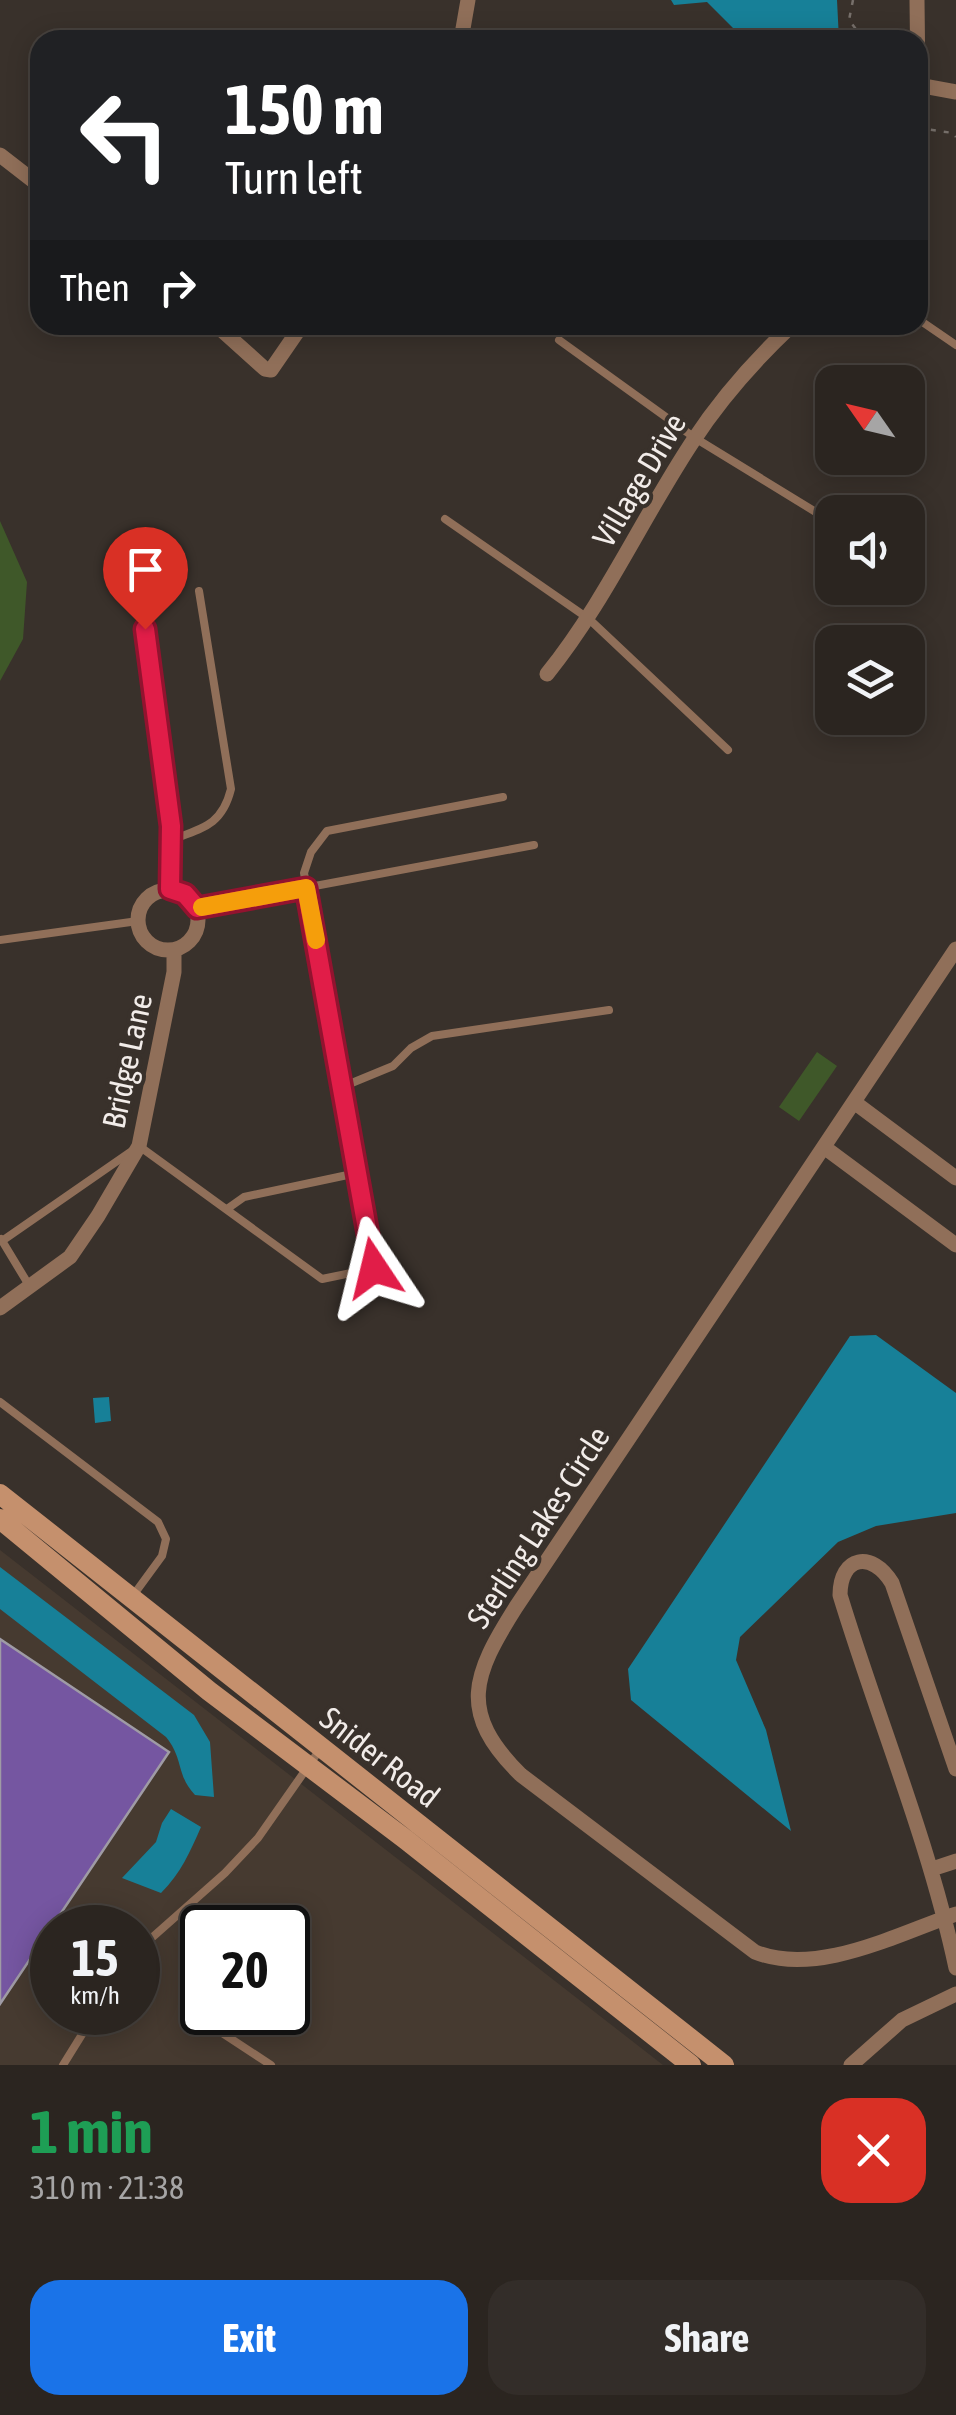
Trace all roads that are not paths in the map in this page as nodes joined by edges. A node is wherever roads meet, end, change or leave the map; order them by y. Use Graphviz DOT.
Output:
graph roads {
  1 [pos="468,0"];
  2 [pos="917,0"];
  3 [pos="462,30"];
  4 [pos="917,30"];
  5 [pos="928,87"];
  6 [pos="956,92"];
  7 [pos="0,155"];
  8 [pos="30,178"];
  9 [pos="928,326"];
  10 [pos="227,335"];
  11 [pos="295,335"];
  12 [pos="783,335"];
  13 [pos="558,340"];
  14 [pos="956,345"];
  15 [pos="695,438"];
  16 [pos="815,512"];
  17 [pos="445,519"];
  18 [pos="199,591"];
  19 [pos="589,619"];
  20 [pos="145,629"];
  21 [pos="547,674"];
  22 [pos="728,750"];
  23 [pos="502,797"];
  24 [pos="170,840"];
  25 [pos="534,845"];
  26 [pos="306,888"];
  27 [pos="170,889"];
  28 [pos="197,908"];
  29 [pos="138,921"];
  30 [pos="0,940"];
  31 [pos="956,949"];
  32 [pos="174,950"];
  33 [pos="610,1010"];
  34 [pos="342,1087"];
  35 [pos="854,1102"];
  36 [pos="139,1146"];
  37 [pos="824,1147"];
  38 [pos="358,1173"];
  39 [pos="956,1178"];
  40 [pos="226,1209"];
  41 [pos="1,1240"];
  42 [pos="956,1245"];
  43 [pos="30,1287"];
  44 [pos="0,1308"];
  45 [pos="0,1402"];
  46 [pos="0,1494"];
  47 [pos="0,1519"];
  48 [pos="132,1597"];
  49 [pos="314,1756"];
  50 [pos="956,1769"];
  51 [pos="956,1861"];
  52 [pos="932,1869"];
  53 [pos="951,1916"];
  54 [pos="160,1931"];
  55 [pos="956,1968"];
  56 [pos="956,1994"];
  57 [pos="82,2035"];
  58 [pos="225,2035"];
  59 [pos="63,2065"];
  60 [pos="271,2065"];
  61 [pos="691,2065"];
  62 [pos="724,2065"];
  63 [pos="852,2065"];
  1 -- 3 [label="street"];
  2 -- 4 [label="street"];
  5 -- 6 [label="street"];
  7 -- 8 [label="street"];
  9 -- 14 [label="lane"];
  10 -- 11 [label="street"];
  12 -- 15 [label="street, Village Drive"];
  13 -- 15 [label="lane"];
  15 -- 16 [label="lane"];
  15 -- 19 [label="street, Village Drive"];
  17 -- 19 [label="lane"];
  18 -- 24 [label="lane"];
  19 -- 21 [label="street, Village Drive"];
  19 -- 22 [label="lane"];
  20 -- 24 [label="street"];
  23 -- 26 [label="lane"];
  24 -- 27 [label="street"];
  25 -- 26 [label="lane"];
  26 -- 28 [label="lane"];
  26 -- 34 [label="lane"];
  27 -- 28 [label="street"];
  27 -- 29 [label="street"];
  28 -- 32 [label="street, Bridge Lane"];
  29 -- 30 [label="lane"];
  29 -- 32 [label="street, Bridge Lane"];
  31 -- 35 [label="street, Sterling Lakes Circle"];
  32 -- 36 [label="street, Bridge Lane"];
  33 -- 34 [label="lane"];
  34 -- 38 [label="lane"];
  35 -- 37 [label="street, Sterling Lakes Circle"];
  35 -- 39 [label="street"];
  36 -- 40 [label="lane"];
  36 -- 41 [label="lane"];
  36 -- 43 [label="street, Bridge Lane"];
  37 -- 42 [label="street"];
  37 -- 53 [label="street, Sterling Lakes Circle"];
  38 -- 40 [label="lane"];
  38 -- 40 [label="lane"];
  41 -- 43 [label="lane"];
  43 -- 44 [label="street, Bridge Lane"];
  45 -- 48 [label="lane"];
  46 -- 48 [label="street, Snider Road"];
  47 -- 49 [label="street, Snider Road"];
  48 -- 49 [label="street, Snider Road"];
  49 -- 54 [label="lane"];
  49 -- 61 [label="street, Snider Road"];
  49 -- 62 [label="street, Snider Road"];
  50 -- 52 [label="street"];
  51 -- 52 [label="street"];
  52 -- 53 [label="street"];
  53 -- 55 [label="street"];
  56 -- 63 [label="street"];
  57 -- 59 [label="lane"];
  58 -- 60 [label="lane"];
}
